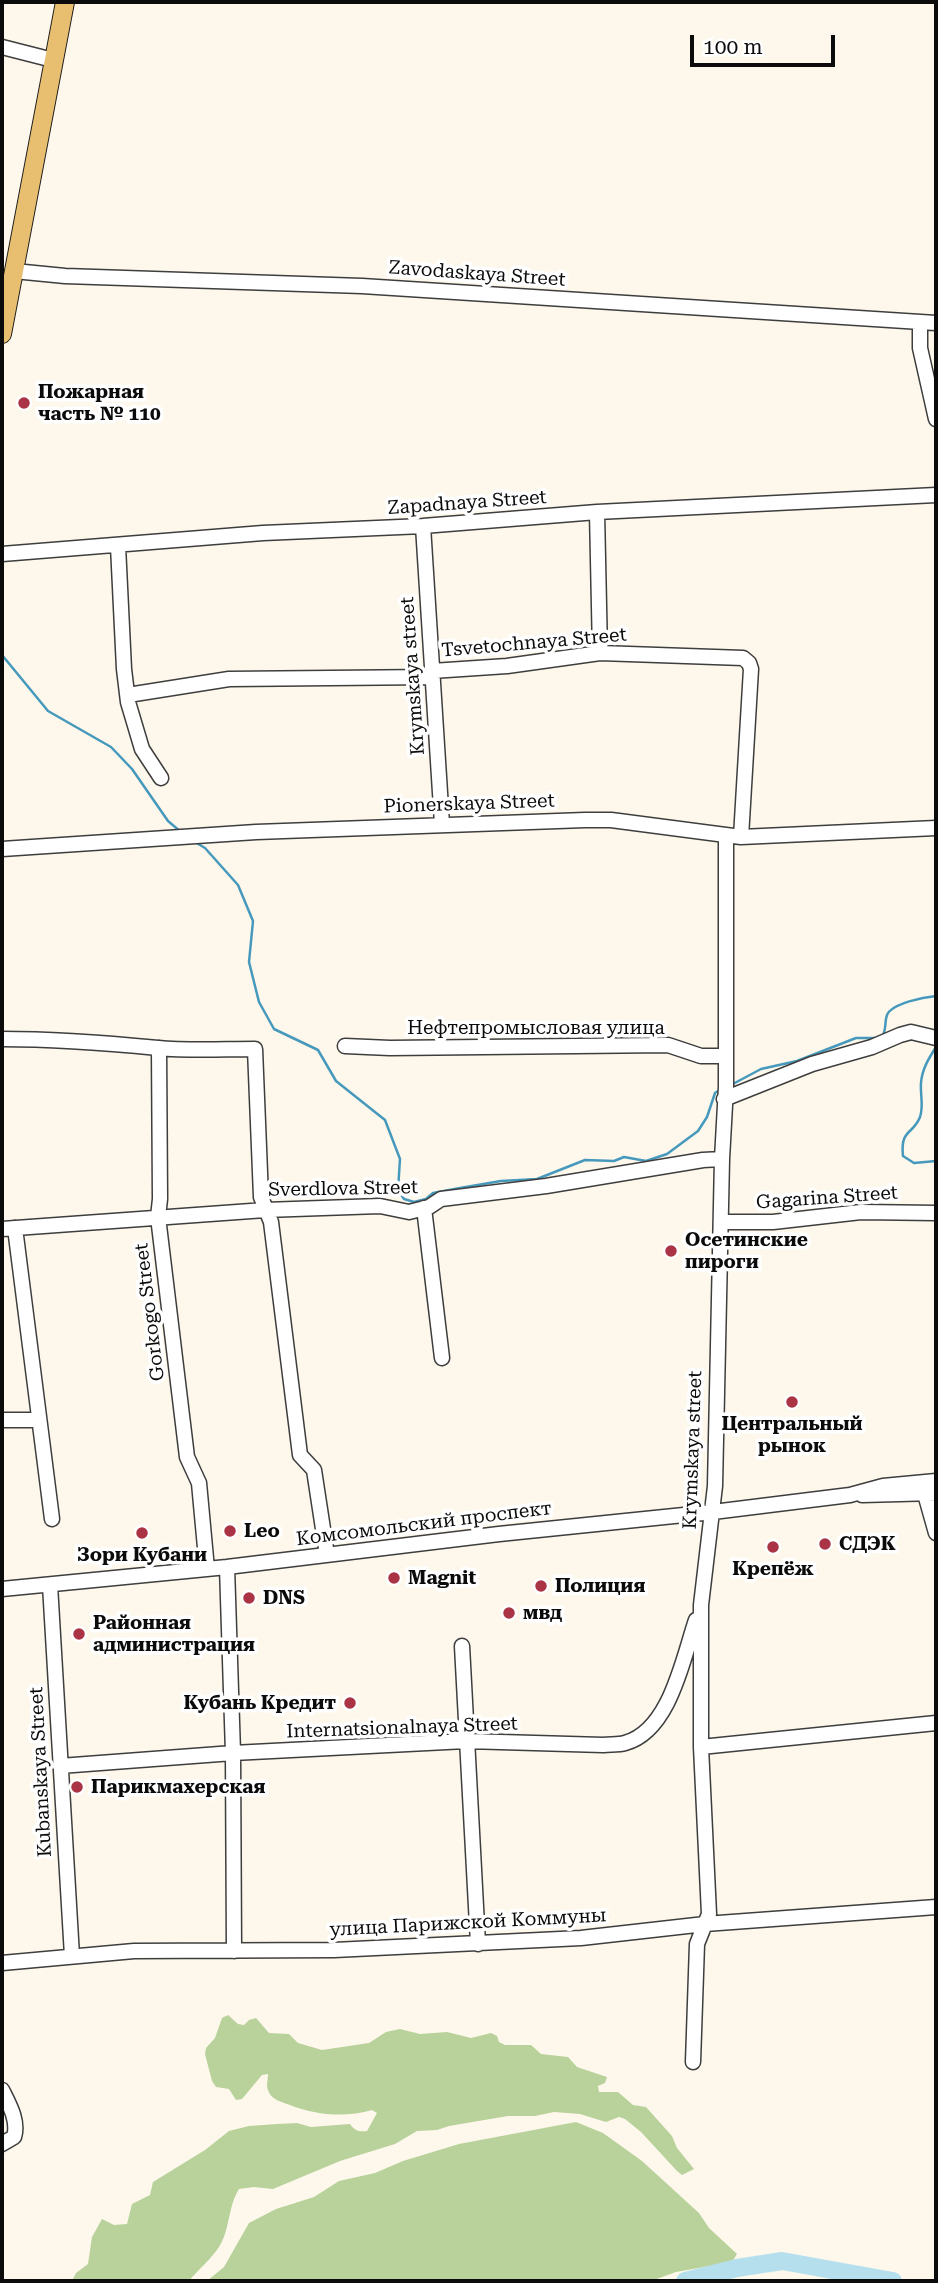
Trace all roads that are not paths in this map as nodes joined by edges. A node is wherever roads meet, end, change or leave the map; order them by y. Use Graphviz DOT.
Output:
graph roads {
  1 [pos="65,2"];
  2 [pos="2,47"];
  3 [pos="53,60"];
  4 [pos="15,271"];
  5 [pos="920,322"];
  6 [pos="936,323"];
  7 [pos="2,334"];
  8 [pos="936,419"];
  9 [pos="936,495"];
  10 [pos="597,512"];
  11 [pos="423,526"];
  12 [pos="118,546"];
  13 [pos="2,554"];
  14 [pos="600,653"];
  15 [pos="432,674"];
  16 [pos="751,677"];
  17 [pos="128,695"];
  18 [pos="161,778"];
  19 [pos="442,824"];
  20 [pos="936,828"];
  21 [pos="733,837"];
  22 [pos="2,849"];
  23 [pos="936,1038"];
  24 [pos="2,1039"];
  25 [pos="345,1046"];
  26 [pos="159,1048"];
  27 [pos="725,1056"];
  28 [pos="724,1099"];
  29 [pos="722,1159"];
  30 [pos="424,1208"];
  31 [pos="265,1210"];
  32 [pos="936,1213"];
  33 [pos="158,1217"];
  34 [pos="721,1222"];
  35 [pos="8,1228"];
  36 [pos="442,1358"];
  37 [pos="2,1420"];
  38 [pos="38,1420"];
  39 [pos="936,1481"];
  40 [pos="931,1494"];
  41 [pos="850,1495"];
  42 [pos="713,1512"];
  43 [pos="52,1519"];
  44 [pos="936,1533"];
  45 [pos="327,1555"];
  46 [pos="227,1567"];
  47 [pos="207,1569"];
  48 [pos="50,1585"];
  49 [pos="2,1589"];
  50 [pos="701,1605"];
  51 [pos="462,1646"];
  52 [pos="936,1723"];
  53 [pos="466,1741"];
  54 [pos="701,1747"];
  55 [pos="233,1753"];
  56 [pos="60,1766"];
  57 [pos="936,1907"];
  58 [pos="705,1924"];
  59 [pos="478,1944"];
  60 [pos="234,1951"];
  61 [pos="72,1956"];
  62 [pos="2,1964"];
  63 [pos="693,2062"];
  64 [pos="2,2090"];
  65 [pos="2,2144"];
  1 -- 3 [label="main road"];
  2 -- 3 [label="street"];
  3 -- 4 [label="main road"];
  4 -- 5 [label="street, Zavodaskaya Street"];
  4 -- 7 [label="main road"];
  5 -- 6 [label="street, Zavodaskaya Street"];
  5 -- 8 [label="street"];
  9 -- 10 [label="street, Zapadnaya Street"];
  10 -- 11 [label="street, Zapadnaya Street"];
  10 -- 14 [label="street"];
  11 -- 12 [label="street, Zapadnaya Street"];
  11 -- 15 [label="street, Krymskaya street"];
  12 -- 13 [label="street, Zapadnaya Street"];
  12 -- 17 [label="street"];
  14 -- 15 [label="street, Tsvetochnaya Street"];
  14 -- 16 [label="street, Tsvetochnaya Street"];
  15 -- 17 [label="street, Tsvetochnaya Street"];
  15 -- 19 [label="street, Krymskaya street"];
  16 -- 21 [label="street, Krymskaya street"];
  17 -- 18 [label="street"];
  19 -- 21 [label="street, Pionerskaya Street"];
  19 -- 22 [label="street, Pionerskaya Street"];
  20 -- 21 [label="street, Pionerskaya Street"];
  21 -- 27 [label="street, Krymskaya street"];
  23 -- 28 [label="street"];
  24 -- 26 [label="street"];
  25 -- 27 [label="street, Нефтепромысловая улица"];
  26 -- 31 [label="street"];
  26 -- 33 [label="street, Gorkogo Street"];
  27 -- 28 [label="street, Krymskaya street"];
  28 -- 29 [label="street, Krymskaya street"];
  29 -- 30 [label="street, Sverdlova Street"];
  29 -- 34 [label="street, Krymskaya street"];
  30 -- 31 [label="street, Sverdlova Street"];
  30 -- 36 [label="street"];
  31 -- 33 [label="street, Sverdlova Street"];
  31 -- 45 [label="street"];
  32 -- 34 [label="street, Gagarina Street"];
  33 -- 35 [label="street, Sverdlova Street"];
  33 -- 47 [label="street, Gorkogo Street"];
  34 -- 42 [label="street, Krymskaya street"];
  35 -- 38 [label="street"];
  37 -- 38 [label="street"];
  38 -- 43 [label="street"];
  39 -- 41 [label="street, Комсомольский проспект"];
  40 -- 41 [label="street, Комсомольский проспект"];
  40 -- 44 [label="street"];
  41 -- 42 [label="street, Комсомольский проспект"];
  42 -- 45 [label="street, Комсомольский проспект"];
  42 -- 50 [label="street, Krymskaya street"];
  45 -- 46 [label="street, Комсомольский проспект"];
  46 -- 47 [label="street, Комсомольский проспект"];
  46 -- 55 [label="street"];
  47 -- 48 [label="street, Комсомольский проспект"];
  48 -- 49 [label="street, Комсомольский проспект"];
  48 -- 56 [label="street, Kubanskaya Street"];
  50 -- 53 [label="street, Internatsionalnaya Street"];
  50 -- 54 [label="street, Krymskaya street"];
  51 -- 53 [label="street"];
  52 -- 54 [label="street"];
  53 -- 55 [label="street, Internatsionalnaya Street"];
  53 -- 59 [label="street"];
  54 -- 58 [label="street, Krymskaya street"];
  55 -- 56 [label="street, Internatsionalnaya Street"];
  55 -- 60 [label="street"];
  56 -- 61 [label="street, Kubanskaya Street"];
  57 -- 58 [label="street, улица Парижской Коммуны"];
  58 -- 59 [label="street, улица Парижской Коммуны"];
  58 -- 63 [label="street, Krymskaya street"];
  59 -- 60 [label="street, улица Парижской Коммуны"];
  60 -- 61 [label="street, улица Парижской Коммуны"];
  61 -- 62 [label="street, улица Парижской Коммуны"];
  64 -- 65 [label="street"];
}
